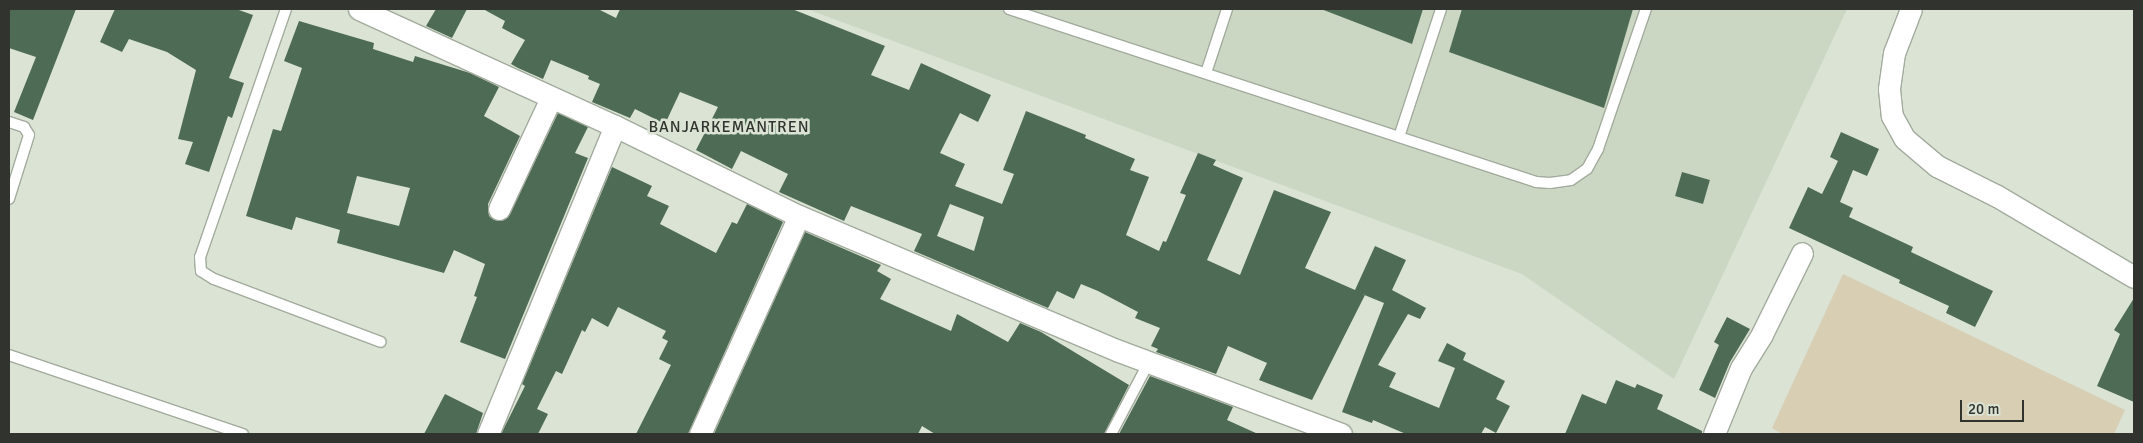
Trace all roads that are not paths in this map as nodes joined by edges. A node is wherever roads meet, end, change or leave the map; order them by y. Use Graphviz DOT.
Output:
graph roads {
  1 [pos="286,9"];
  2 [pos="359,9"];
  3 [pos="1009,9"];
  4 [pos="1227,9"];
  5 [pos="1441,9"];
  6 [pos="1646,9"];
  7 [pos="1911,9"];
  8 [pos="1206,74"];
  9 [pos="551,98"];
  10 [pos="9,122"];
  11 [pos="615,126"];
  12 [pos="1399,137"];
  13 [pos="9,199"];
  14 [pos="499,209"];
  15 [pos="799,216"];
  16 [pos="1802,253"];
  17 [pos="2134,277"];
  18 [pos="381,342"];
  19 [pos="9,355"];
  20 [pos="1149,362"];
  21 [pos="1300,428"];
  22 [pos="1334,433"];
  23 [pos="243,434"];
  24 [pos="488,434"];
  25 [pos="700,434"];
  26 [pos="1111,434"];
  27 [pos="1714,434"];
  1 -- 18 [label="lane"];
  2 -- 9 [label="street"];
  3 -- 8 [label="lane"];
  4 -- 8 [label="lane"];
  5 -- 12 [label="lane"];
  6 -- 12 [label="lane"];
  7 -- 17 [label="street"];
  8 -- 12 [label="lane"];
  9 -- 11 [label="street"];
  9 -- 14 [label="street"];
  10 -- 13 [label="lane"];
  11 -- 15 [label="street"];
  11 -- 24 [label="street"];
  15 -- 20 [label="street"];
  15 -- 25 [label="street"];
  16 -- 27 [label="street"];
  19 -- 23 [label="lane"];
  20 -- 21 [label="street"];
  20 -- 26 [label="lane"];
  21 -- 22 [label="street"];
}
